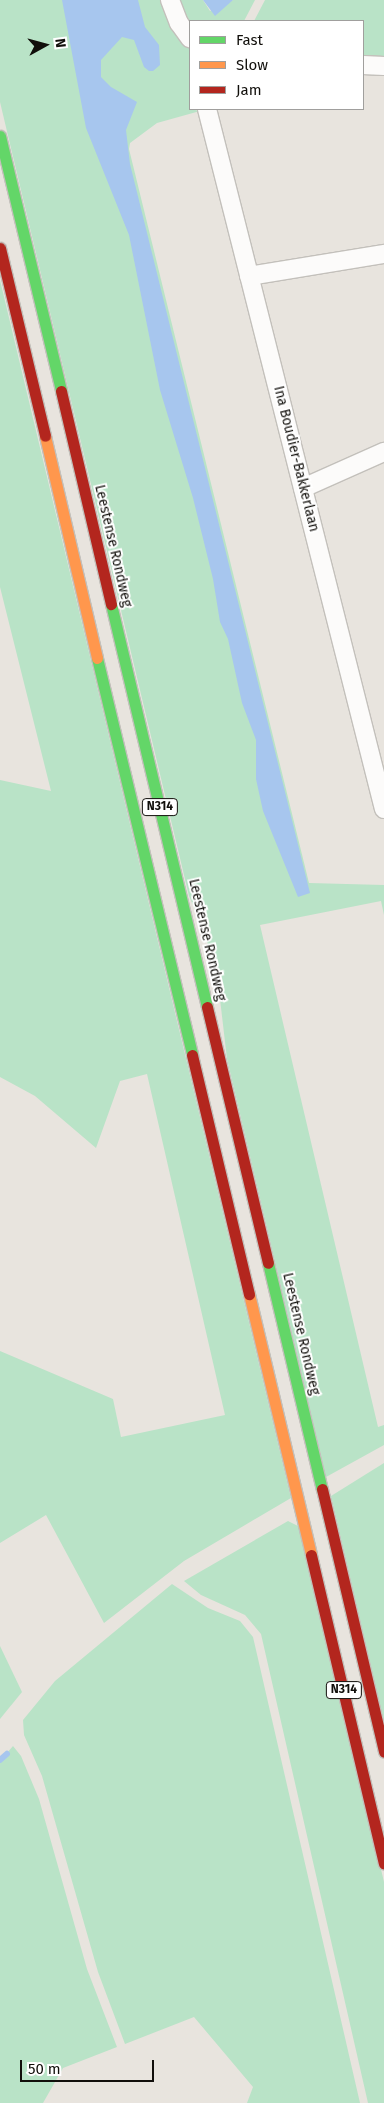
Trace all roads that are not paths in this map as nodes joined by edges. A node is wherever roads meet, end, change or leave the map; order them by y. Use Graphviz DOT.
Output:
graph roads {
  1 [pos="170,0"];
  2 [pos="189,37"];
  3 [pos="364,65"];
  4 [pos="384,66"];
  5 [pos="207,110"];
  6 [pos="0,136"];
  7 [pos="0,248"];
  8 [pos="384,254"];
  9 [pos="249,276"];
  10 [pos="384,452"];
  11 [pos="303,488"];
  12 [pos="383,800"];
  13 [pos="384,1752"];
  14 [pos="384,1862"];
  1 -- 2 [label="street"];
  3 -- 4 [label="street"];
  5 -- 9 [label="street, Ina Boudier-Bakkerlaan"];
  6 -- 13 [label="main road, Leestense Rondweg / N314"];
  7 -- 14 [label="main road, N314"];
  8 -- 9 [label="street"];
  9 -- 11 [label="street, Ina Boudier-Bakkerlaan"];
  10 -- 11 [label="street"];
  11 -- 12 [label="street, Ina Boudier-Bakkerlaan"];
}
